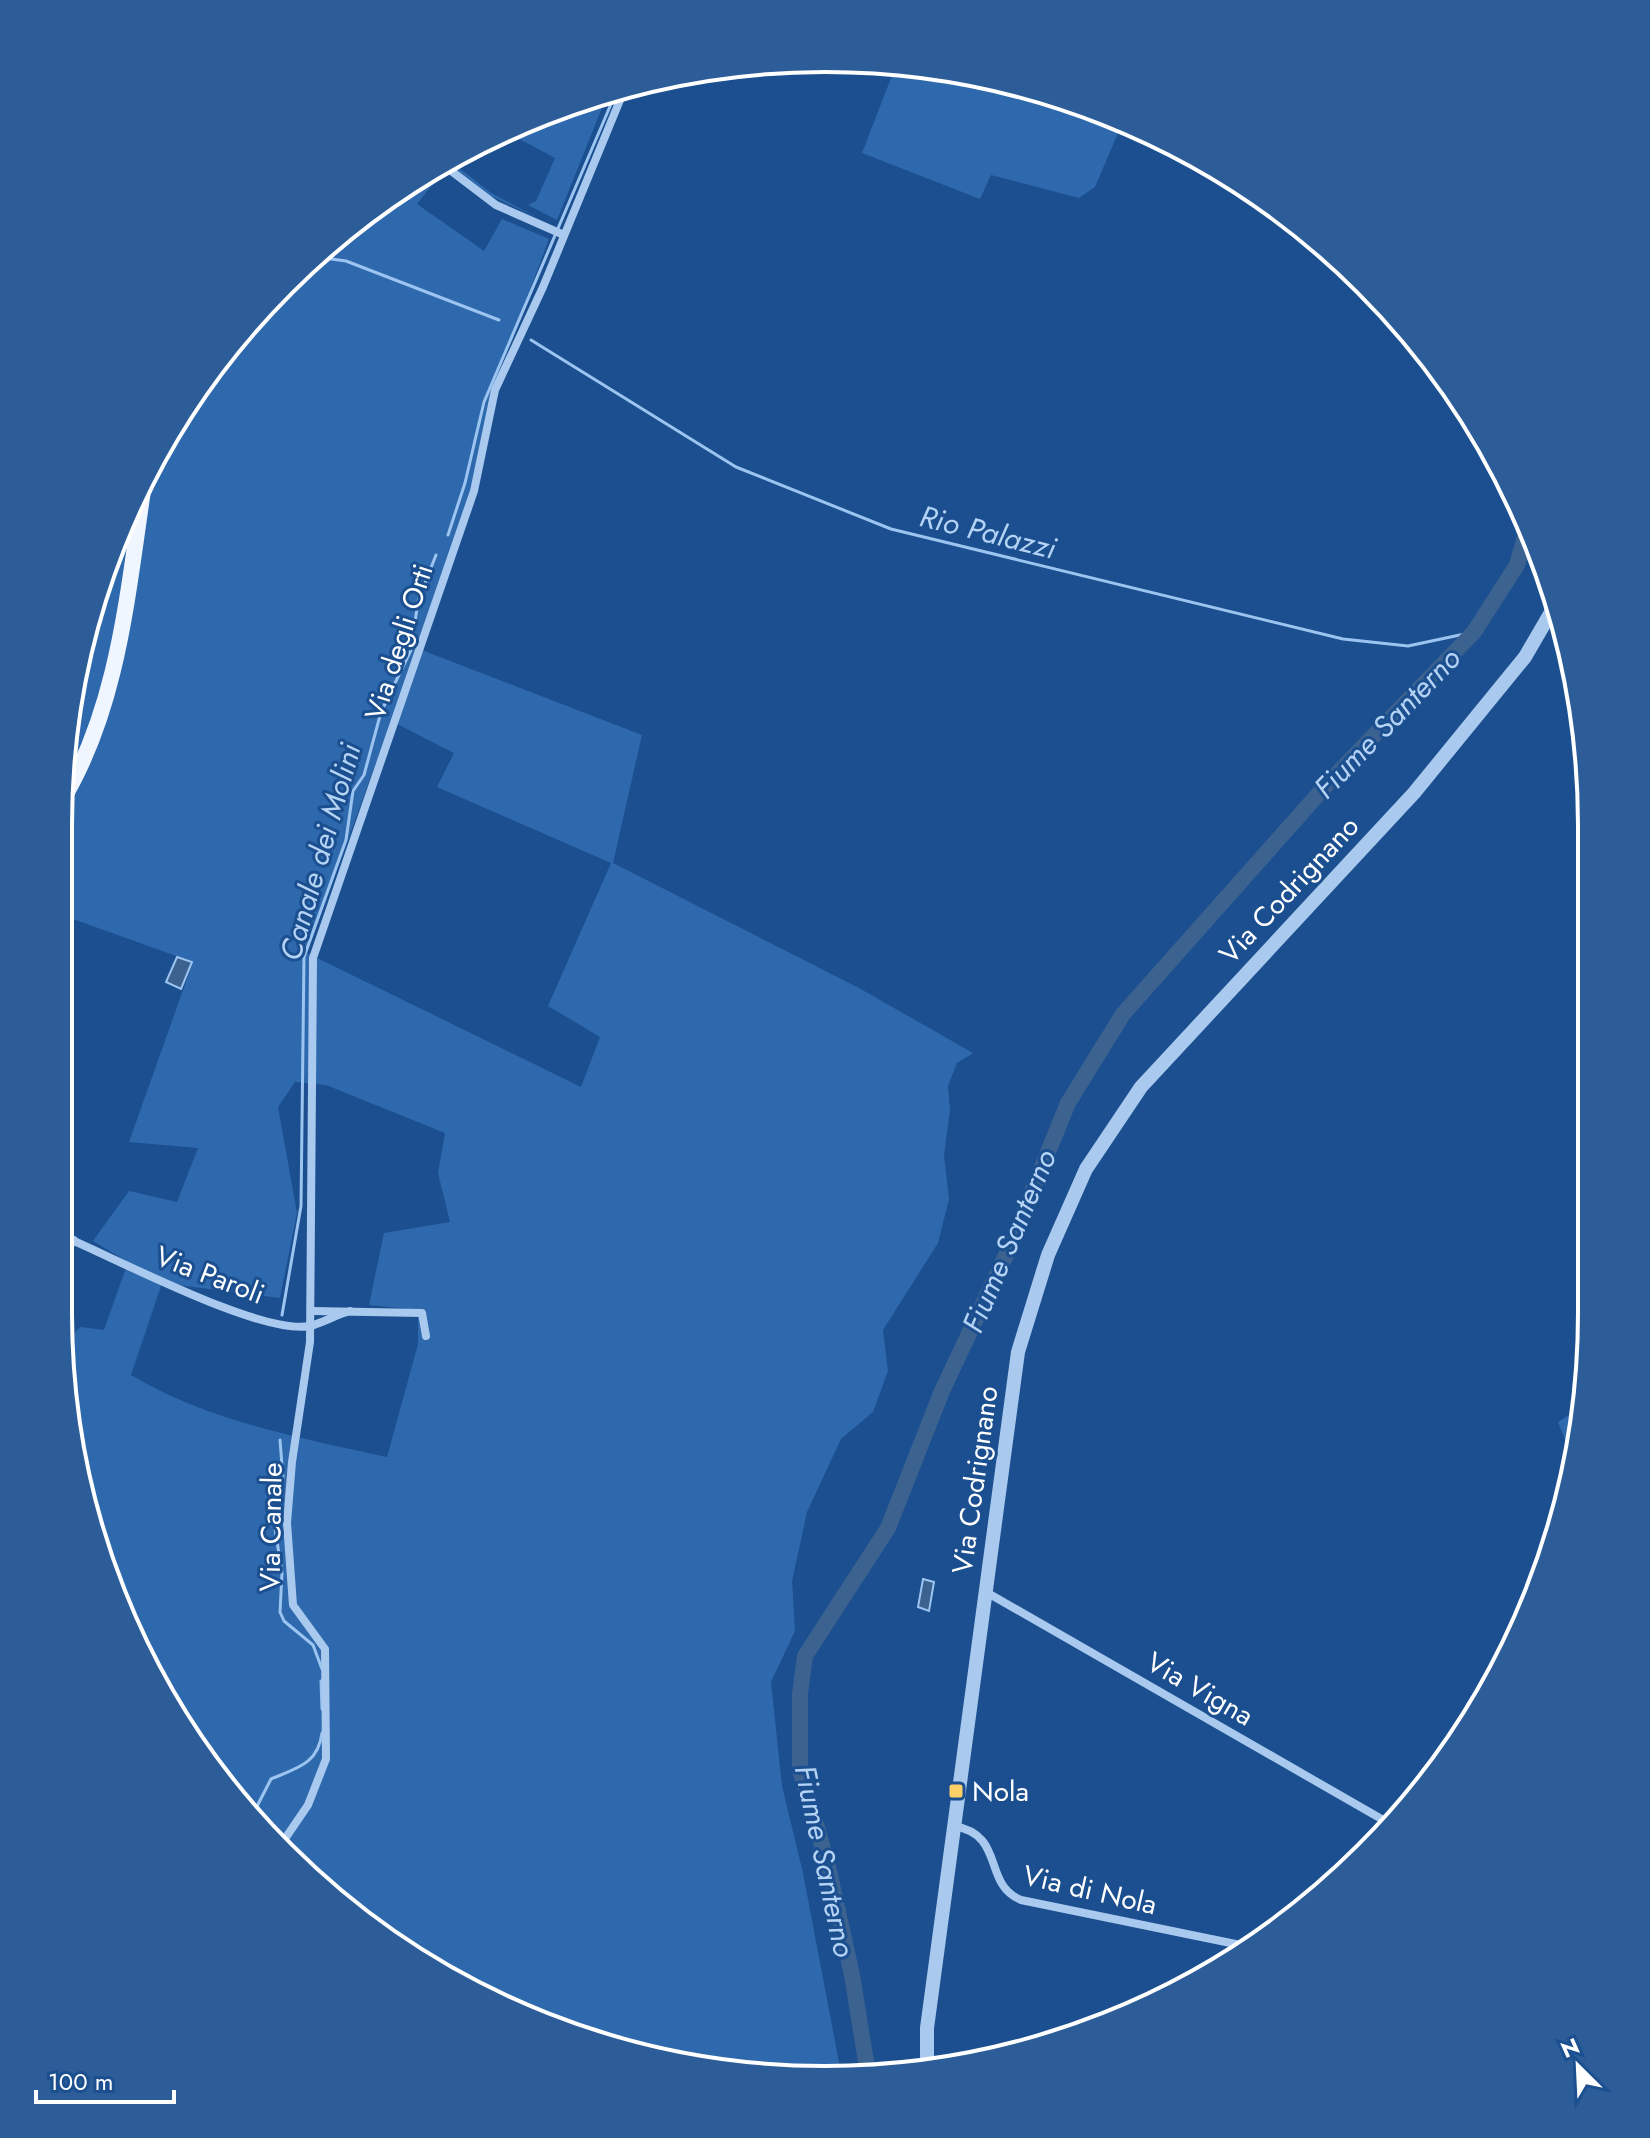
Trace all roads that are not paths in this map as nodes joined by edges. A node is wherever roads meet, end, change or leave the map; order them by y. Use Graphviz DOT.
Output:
graph roads {
  1 [pos="619,101"];
  2 [pos="451,172"];
  3 [pos="562,234"];
  4 [pos="138,517"];
  5 [pos="1548,617"];
  6 [pos="74,775"];
  7 [pos="74,1240"];
  8 [pos="72,1243"];
  9 [pos="312,1311"];
  10 [pos="350,1311"];
  11 [pos="311,1326"];
  12 [pos="426,1336"];
  13 [pos="986,1592"];
  14 [pos="1382,1819"];
  15 [pos="954,1826"];
  16 [pos="286,1837"];
  17 [pos="1235,1944"];
  18 [pos="927,2059"];
  1 -- 3 [label="street, Via degli Orti"];
  2 -- 3 [label="street"];
  3 -- 9 [label="street, Via degli Orti"];
  4 -- 6 [label="main road"];
  5 -- 13 [label="street, Via Codrignano"];
  7 -- 8 [label="street"];
  7 -- 11 [label="street, Via Paroli"];
  9 -- 10 [label="street, Via Paroli"];
  9 -- 11 [label="street, Via degli Orti"];
  10 -- 11 [label="street, Via Paroli"];
  10 -- 12 [label="street, Via Paroli"];
  11 -- 16 [label="street, Via Canale"];
  13 -- 14 [label="street, Via Vigna"];
  13 -- 15 [label="street, Via Codrignano"];
  15 -- 17 [label="street, Via di Nola"];
  15 -- 18 [label="street, Via Codrignano"];
}
